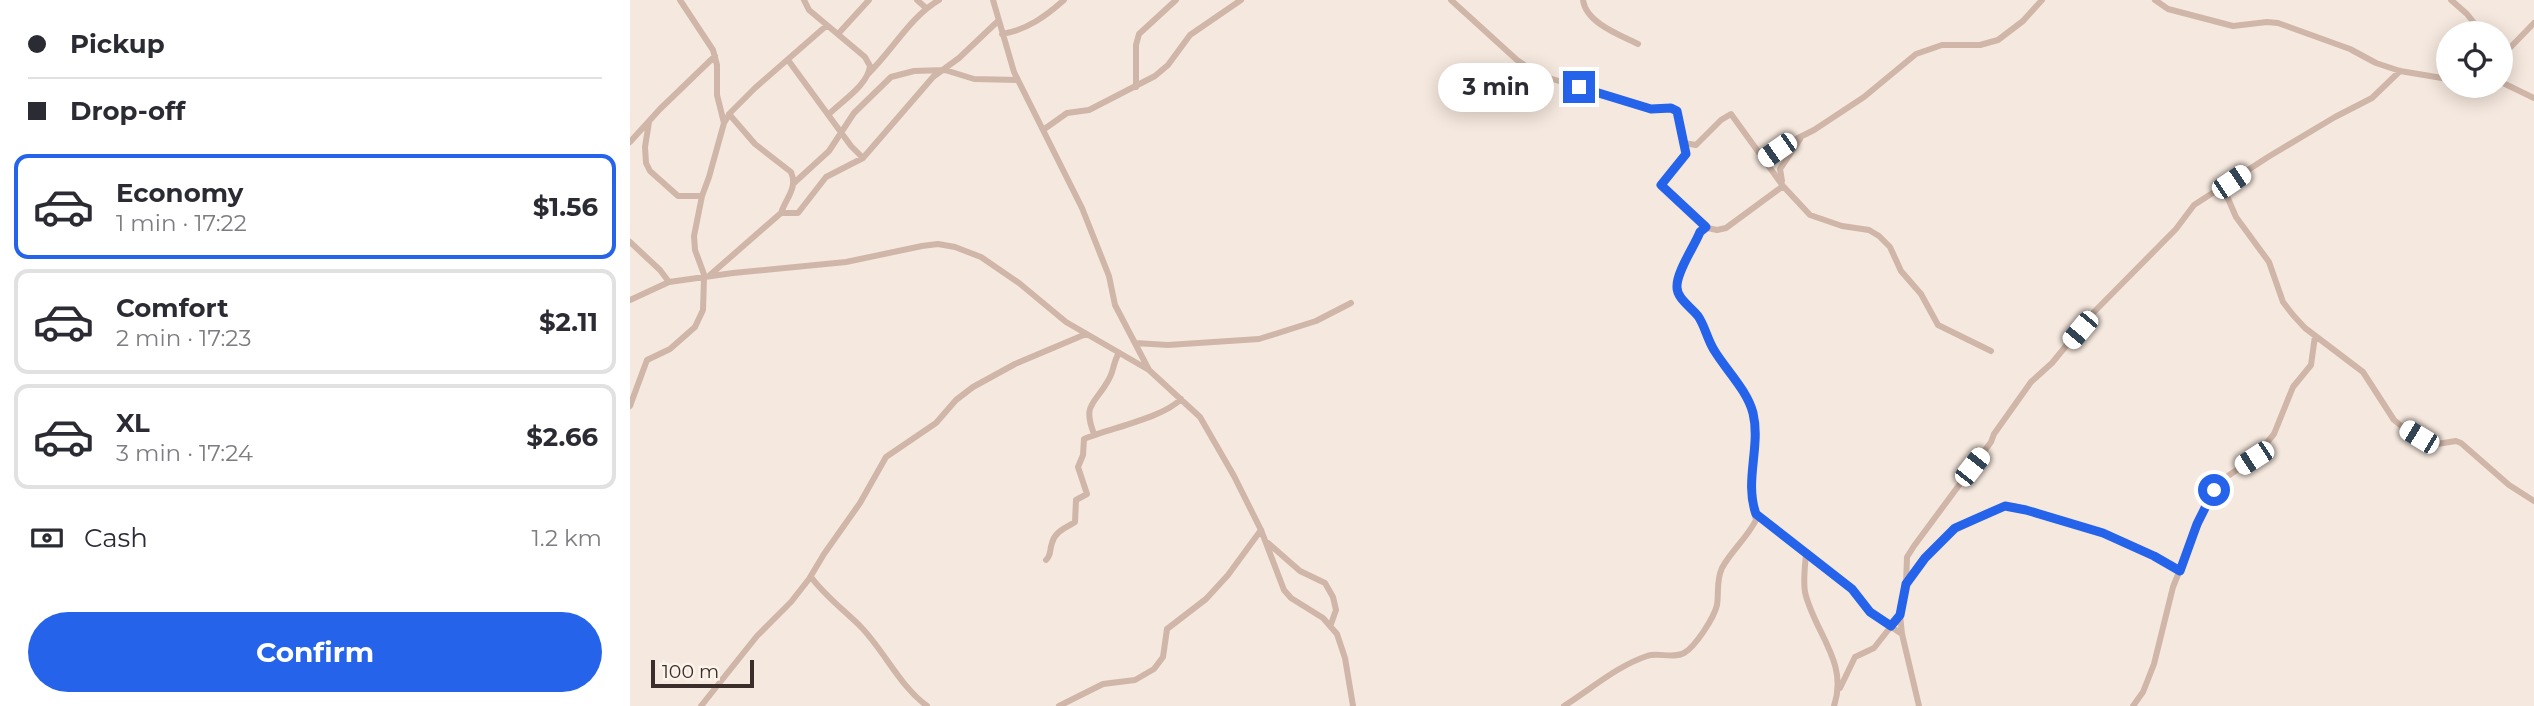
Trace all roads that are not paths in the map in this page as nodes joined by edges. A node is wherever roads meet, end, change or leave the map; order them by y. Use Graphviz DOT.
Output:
graph roads {
  1 [pos="680,0"];
  2 [pos="804,0"];
  3 [pos="869,0"];
  4 [pos="917,0"];
  5 [pos="939,0"];
  6 [pos="993,0"];
  7 [pos="1064,0"];
  8 [pos="1175,0"];
  9 [pos="1241,0"];
  10 [pos="1583,0"];
  11 [pos="2042,0"];
  12 [pos="2155,0"];
  13 [pos="2451,0"];
  14 [pos="1456,1"];
  15 [pos="926,8"];
  16 [pos="998,21"];
  17 [pos="2472,21"];
  18 [pos="2534,23"];
  19 [pos="826,26"];
  20 [pos="838,34"];
  21 [pos="1002,34"];
  22 [pos="1638,44"];
  23 [pos="2513,45"];
  24 [pos="715,56"];
  25 [pos="788,60"];
  26 [pos="943,71"];
  27 [pos="2400,71"];
  28 [pos="868,74"];
  29 [pos="2436,77"];
  30 [pos="1018,80"];
  31 [pos="1136,87"];
  32 [pos="2513,87"];
  33 [pos="2534,98"];
  34 [pos="729,114"];
  35 [pos="829,114"];
  36 [pos="650,120"];
  37 [pos="724,122"];
  38 [pos="1043,130"];
  39 [pos="841,131"];
  40 [pos="1801,138"];
  41 [pos="630,142"];
  42 [pos="1684,143"];
  43 [pos="863,158"];
  44 [pos="1764,160"];
  45 [pos="794,183"];
  46 [pos="1783,184"];
  47 [pos="2223,187"];
  48 [pos="702,196"];
  49 [pos="781,213"];
  50 [pos="1706,227"];
  51 [pos="630,242"];
  52 [pos="706,277"];
  53 [pos="669,282"];
  54 [pos="630,300"];
  55 [pos="1351,303"];
  56 [pos="1086,334"];
  57 [pos="2315,336"];
  58 [pos="1135,343"];
  59 [pos="1139,351"];
  60 [pos="1991,351"];
  61 [pos="1119,353"];
  62 [pos="1129,359"];
  63 [pos="1149,370"];
  64 [pos="1181,399"];
  65 [pos="630,406"];
  66 [pos="1094,434"];
  67 [pos="2534,501"];
  68 [pos="1756,514"];
  69 [pos="1261,530"];
  70 [pos="1267,541"];
  71 [pos="1805,554"];
  72 [pos="1046,560"];
  73 [pos="2180,571"];
  74 [pos="811,577"];
  75 [pos="1906,584"];
  76 [pos="1900,615"];
  77 [pos="1331,624"];
  78 [pos="1891,626"];
  79 [pos="1902,634"];
  80 [pos="1840,688"];
  81 [pos="701,706"];
  82 [pos="927,706"];
  83 [pos="1059,706"];
  84 [pos="1353,706"];
  85 [pos="1564,706"];
  86 [pos="1834,706"];
  87 [pos="1919,706"];
  88 [pos="2133,706"];
  1 -- 24 [label="street"];
  2 -- 19 [label="street"];
  3 -- 20 [label="street"];
  4 -- 15 [label="street"];
  5 -- 15 [label="street"];
  6 -- 16 [label="street"];
  7 -- 21 [label="street"];
  8 -- 31 [label="street"];
  9 -- 31 [label="street"];
  10 -- 22 [label="street"];
  11 -- 40 [label="street"];
  12 -- 27 [label="street"];
  13 -- 17 [label="street"];
  14 -- 42 [label="street"];
  15 -- 28 [label="street"];
  16 -- 21 [label="street"];
  16 -- 26 [label="street"];
  18 -- 23 [label="street"];
  19 -- 20 [label="street"];
  19 -- 25 [label="street"];
  20 -- 28 [label="street"];
  21 -- 30 [label="street"];
  24 -- 36 [label="street"];
  24 -- 37 [label="street"];
  25 -- 34 [label="street"];
  25 -- 35 [label="street"];
  26 -- 30 [label="street"];
  26 -- 39 [label="street"];
  26 -- 43 [label="street"];
  27 -- 29 [label="street"];
  27 -- 47 [label="street"];
  28 -- 35 [label="street"];
  30 -- 38 [label="street"];
  31 -- 38 [label="street"];
  32 -- 33 [label="street"];
  34 -- 37 [label="street"];
  34 -- 45 [label="street"];
  35 -- 39 [label="street"];
  36 -- 41 [label="street"];
  36 -- 48 [label="street"];
  37 -- 48 [label="street"];
  38 -- 58 [label="street"];
  39 -- 43 [label="street"];
  39 -- 45 [label="street"];
  40 -- 44 [label="street"];
  40 -- 46 [label="street"];
  42 -- 44 [label="street"];
  42 -- 50 [label="street"];
  43 -- 49 [label="street"];
  44 -- 46 [label="street"];
  45 -- 49 [label="street"];
  46 -- 50 [label="street"];
  46 -- 60 [label="street"];
  47 -- 57 [label="street"];
  47 -- 75 [label="street"];
  48 -- 52 [label="street"];
  49 -- 52 [label="street"];
  50 -- 68 [label="street"];
  51 -- 53 [label="street"];
  52 -- 53 [label="street"];
  52 -- 56 [label="street"];
  52 -- 65 [label="street"];
  53 -- 54 [label="street"];
  55 -- 58 [label="street"];
  56 -- 61 [label="street"];
  56 -- 74 [label="street"];
  57 -- 67 [label="street"];
  57 -- 73 [label="street"];
  58 -- 59 [label="street"];
  59 -- 62 [label="street"];
  59 -- 63 [label="street"];
  61 -- 62 [label="street"];
  61 -- 66 [label="street"];
  62 -- 63 [label="street"];
  63 -- 64 [label="street"];
  64 -- 66 [label="street"];
  64 -- 69 [label="street"];
  66 -- 72 [label="street"];
  68 -- 71 [label="street"];
  68 -- 85 [label="street"];
  69 -- 70 [label="street"];
  69 -- 83 [label="street"];
  70 -- 77 [label="street"];
  70 -- 77 [label="street"];
  71 -- 78 [label="street"];
  71 -- 80 [label="street"];
  73 -- 75 [label="street"];
  73 -- 88 [label="street"];
  74 -- 81 [label="street"];
  74 -- 82 [label="street"];
  75 -- 76 [label="street"];
  76 -- 78 [label="street"];
  76 -- 79 [label="street"];
  77 -- 84 [label="street"];
  78 -- 79 [label="street"];
  78 -- 80 [label="street"];
  79 -- 87 [label="street"];
  80 -- 86 [label="street"];
}
